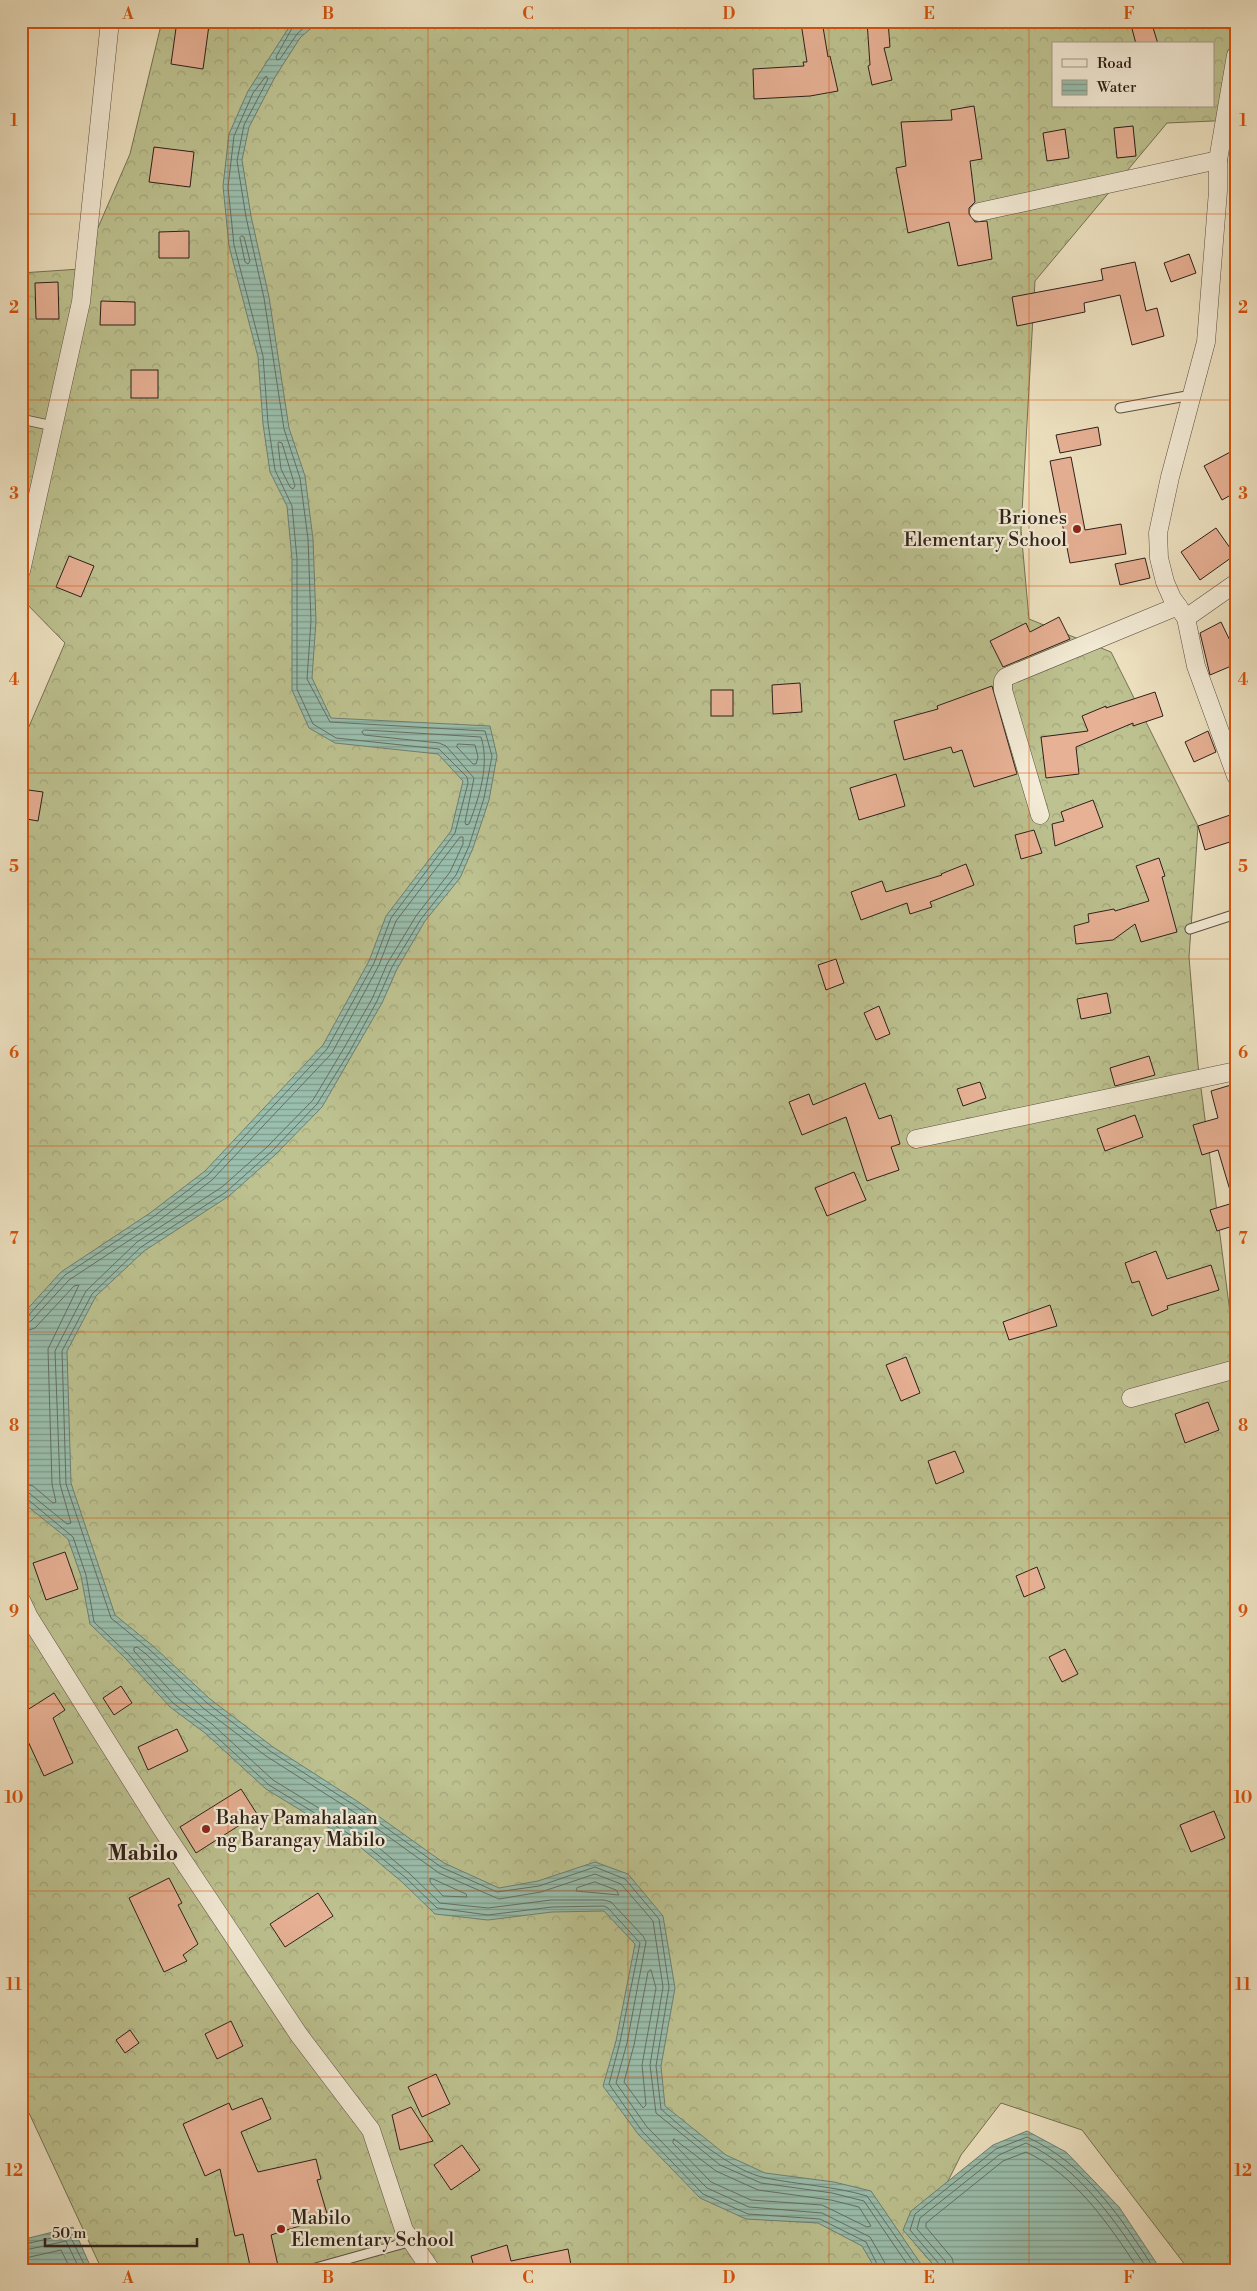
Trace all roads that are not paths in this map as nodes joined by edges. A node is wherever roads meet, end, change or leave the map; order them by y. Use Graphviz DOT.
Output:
graph roads {
  1 [pos="110,21"];
  2 [pos="1236,55"];
  3 [pos="1218,160"];
  4 [pos="979,212"];
  5 [pos="1192,395"];
  6 [pos="1120,408"];
  7 [pos="21,419"];
  8 [pos="53,426"];
  9 [pos="21,571"];
  10 [pos="1236,583"];
  11 [pos="1182,612"];
  12 [pos="1236,776"];
  13 [pos="1040,815"];
  14 [pos="1236,914"];
  15 [pos="1190,929"];
  16 [pos="1236,1071"];
  17 [pos="916,1139"];
  18 [pos="1236,1369"];
  19 [pos="1131,1398"];
  20 [pos="21,1600"];
  21 [pos="25,1619"];
  22 [pos="412,2241"];
  23 [pos="312,2268"];
  24 [pos="431,2270"];
  1 -- 8 [label="street"];
  2 -- 3 [label="street"];
  3 -- 4 [label="street"];
  3 -- 5 [label="street"];
  5 -- 6 [label="lane"];
  5 -- 11 [label="street"];
  7 -- 8 [label="lane"];
  8 -- 9 [label="street"];
  10 -- 11 [label="street"];
  11 -- 12 [label="street"];
  11 -- 13 [label="street"];
  14 -- 15 [label="lane"];
  16 -- 17 [label="street"];
  18 -- 19 [label="street"];
  20 -- 21 [label="street"];
  21 -- 22 [label="street"];
  22 -- 23 [label="lane"];
  22 -- 24 [label="street"];
}
